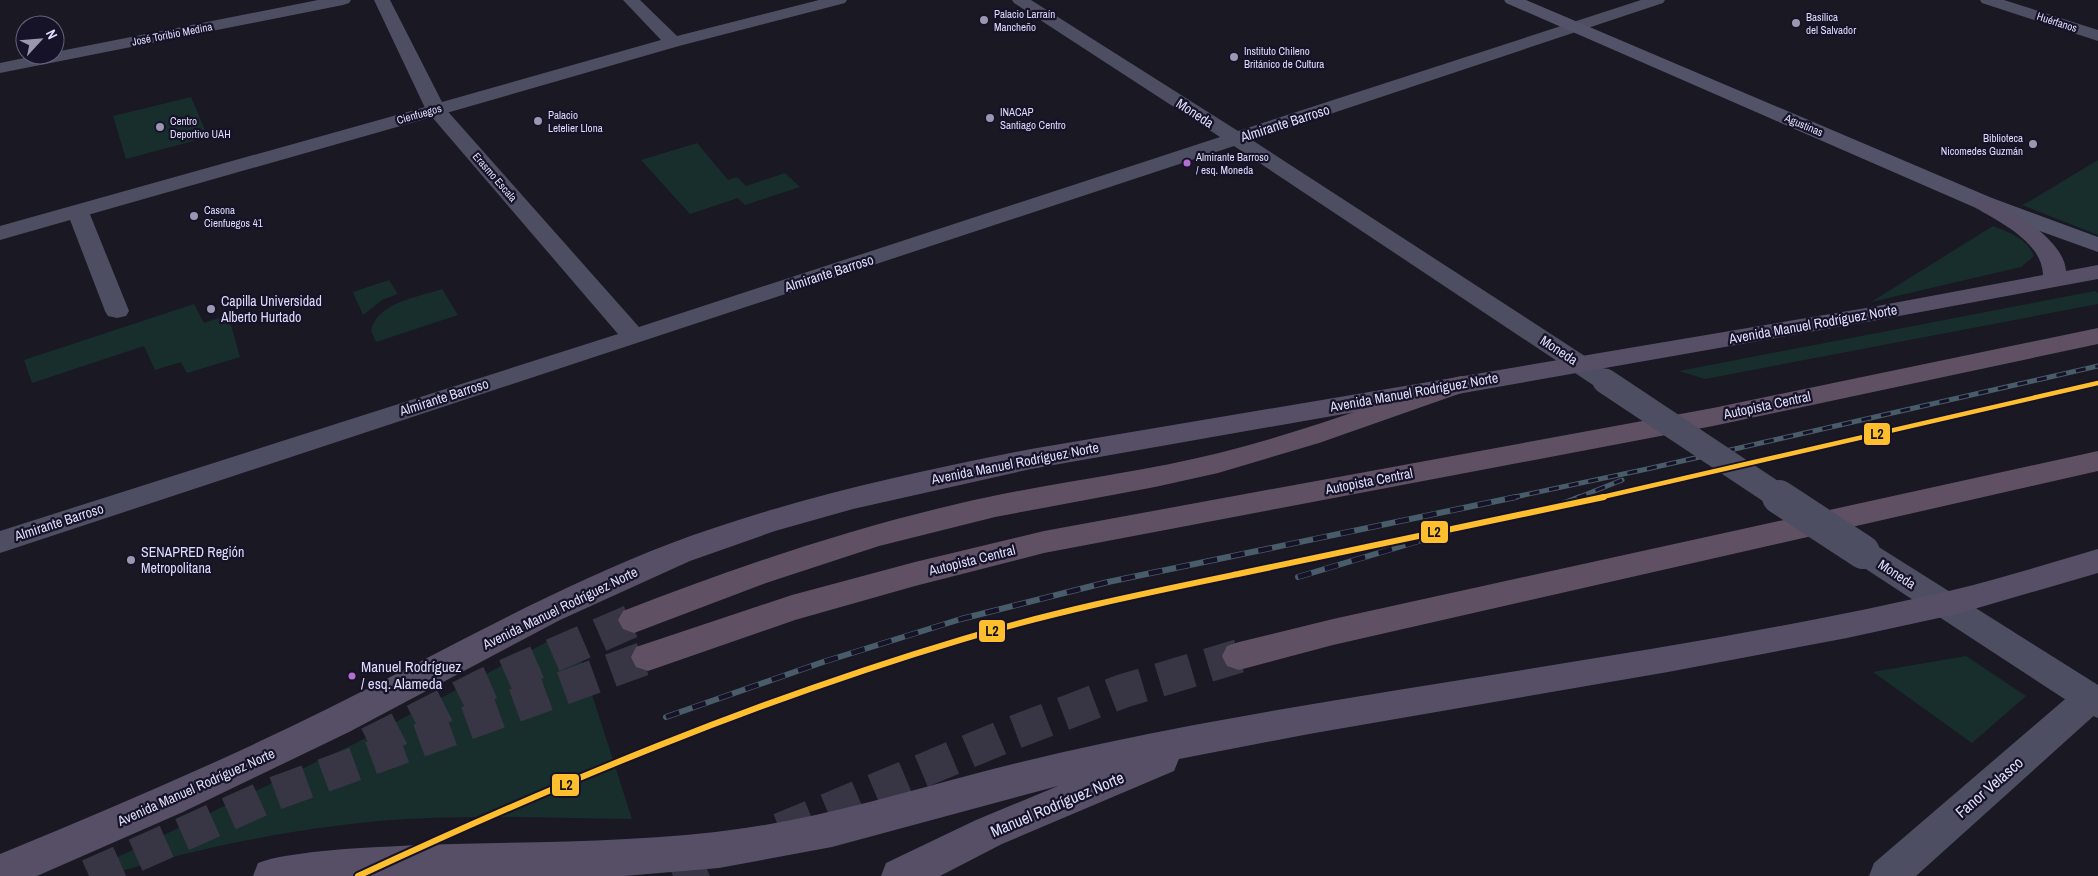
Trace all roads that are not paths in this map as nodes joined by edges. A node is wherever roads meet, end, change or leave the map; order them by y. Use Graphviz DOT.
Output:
graph roads {
  1 [pos="343,0"];
  2 [pos="382,0"];
  3 [pos="631,0"];
  4 [pos="839,0"];
  5 [pos="1020,0"];
  6 [pos="1512,0"];
  7 [pos="1657,0"];
  8 [pos="1988,0"];
  9 [pos="1576,28"];
  10 [pos="2098,36"];
  11 [pos="673,42"];
  12 [pos="0,68"];
  13 [pos="436,110"];
  14 [pos="1237,139"];
  15 [pos="1984,203"];
  16 [pos="78,212"];
  17 [pos="0,233"];
  18 [pos="2098,245"];
  19 [pos="2098,272"];
  20 [pos="2055,279"];
  21 [pos="117,311"];
  22 [pos="2098,336"];
  23 [pos="634,337"];
  24 [pos="1580,364"];
  25 [pos="1460,384"];
  26 [pos="2098,461"];
  27 [pos="0,542"];
  28 [pos="2098,561"];
  29 [pos="1943,605"];
  30 [pos="634,620"];
  31 [pos="1239,656"];
  32 [pos="648,657"];
  33 [pos="2094,700"];
  34 [pos="1216,736"];
  35 [pos="0,873"];
  36 [pos="272,876"];
  37 [pos="900,876"];
  38 [pos="1888,876"];
  1 -- 12 [label="street, José Toribio Medina"];
  2 -- 13 [label="street, Erasmo Escala"];
  3 -- 11 [label="street"];
  4 -- 11 [label="street, Cienfuegos"];
  5 -- 14 [label="street, Moneda"];
  6 -- 9 [label="main road, Agustinas"];
  7 -- 9 [label="street, Almirante Barroso"];
  8 -- 10 [label="street, Huérfanos"];
  9 -- 14 [label="street, Almirante Barroso"];
  9 -- 15 [label="main road, Agustinas"];
  11 -- 13 [label="street, Cienfuegos"];
  13 -- 16 [label="street, Cienfuegos"];
  13 -- 23 [label="street, Erasmo Escala"];
  14 -- 23 [label="street, Almirante Barroso"];
  14 -- 24 [label="street, Moneda"];
  15 -- 18 [label="main road, Agustinas"];
  15 -- 20 [label="main road"];
  16 -- 17 [label="street, Cienfuegos"];
  16 -- 21 [label="street"];
  19 -- 20 [label="main road, Avenida Manuel Rodríguez Norte"];
  20 -- 24 [label="main road, Avenida Manuel Rodríguez Norte"];
  22 -- 32 [label="highway, Autopista Central"];
  23 -- 27 [label="street, Almirante Barroso"];
  24 -- 25 [label="main road, Avenida Manuel Rodríguez Norte"];
  24 -- 29 [label="street, Moneda, bridge"];
  25 -- 30 [label="highway"];
  25 -- 35 [label="main road, Avenida Manuel Rodríguez Norte"];
  26 -- 31 [label="highway"];
  28 -- 29 [label="main road"];
  29 -- 33 [label="street, Moneda"];
  29 -- 34 [label="main road"];
  33 -- 38 [label="street, Fanor Velasco"];
  34 -- 36 [label="main road"];
  34 -- 37 [label="main road, Manuel Rodríguez Norte"];
}
